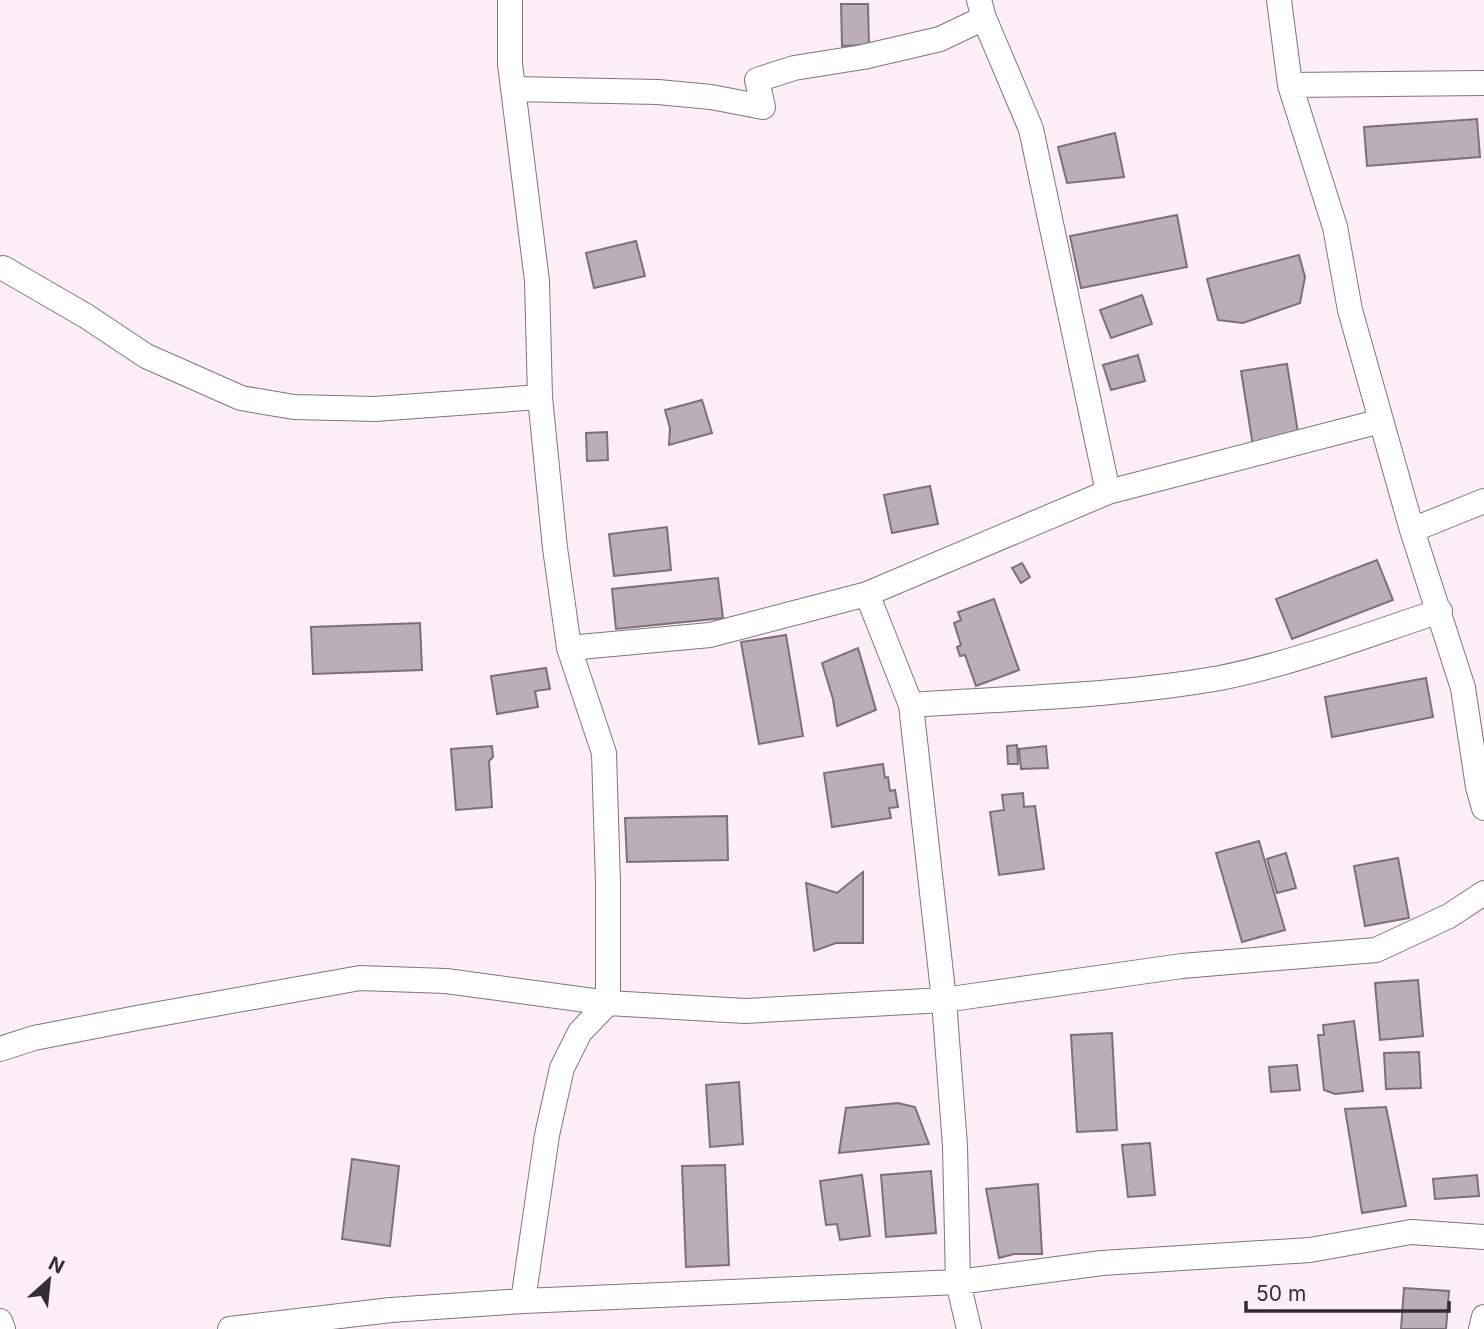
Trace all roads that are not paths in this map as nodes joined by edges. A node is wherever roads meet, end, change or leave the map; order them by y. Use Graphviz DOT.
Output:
graph roads {
  1 [pos="510,0"];
  2 [pos="1279,0"];
  3 [pos="981,9"];
  4 [pos="1484,83"];
  5 [pos="1290,85"];
  6 [pos="513,89"];
  7 [pos="1,269"];
  8 [pos="540,397"];
  9 [pos="1381,421"];
  10 [pos="1108,492"];
  11 [pos="1484,501"];
  12 [pos="1412,530"];
  13 [pos="867,594"];
  14 [pos="1440,611"];
  15 [pos="569,648"];
  16 [pos="911,705"];
  17 [pos="1484,808"];
  18 [pos="1484,893"];
  19 [pos="944,1000"];
  20 [pos="608,1003"];
  21 [pos="0,1049"];
  22 [pos="1484,1237"];
  23 [pos="958,1282"];
  24 [pos="523,1301"];
  25 [pos="1484,1317"];
  26 [pos="0,1321"];
  27 [pos="3,1329"];
  28 [pos="230,1329"];
  29 [pos="969,1329"];
  30 [pos="1481,1329"];
  1 -- 6 [label="street"];
  2 -- 5 [label="street"];
  3 -- 6 [label="street"];
  3 -- 10 [label="street"];
  4 -- 5 [label="street"];
  5 -- 9 [label="street"];
  6 -- 8 [label="street"];
  7 -- 8 [label="street"];
  8 -- 15 [label="street"];
  9 -- 10 [label="street"];
  9 -- 12 [label="street"];
  10 -- 13 [label="street"];
  11 -- 12 [label="street"];
  12 -- 14 [label="street"];
  13 -- 15 [label="street"];
  13 -- 16 [label="street"];
  14 -- 16 [label="street"];
  14 -- 17 [label="street"];
  15 -- 20 [label="street"];
  16 -- 19 [label="street"];
  18 -- 19 [label="street"];
  19 -- 20 [label="street"];
  19 -- 23 [label="street"];
  20 -- 21 [label="street"];
  20 -- 24 [label="street"];
  22 -- 23 [label="street"];
  23 -- 24 [label="street"];
  23 -- 29 [label="street"];
  24 -- 28 [label="street"];
  25 -- 30 [label="street"];
  26 -- 27 [label="street"];
}
